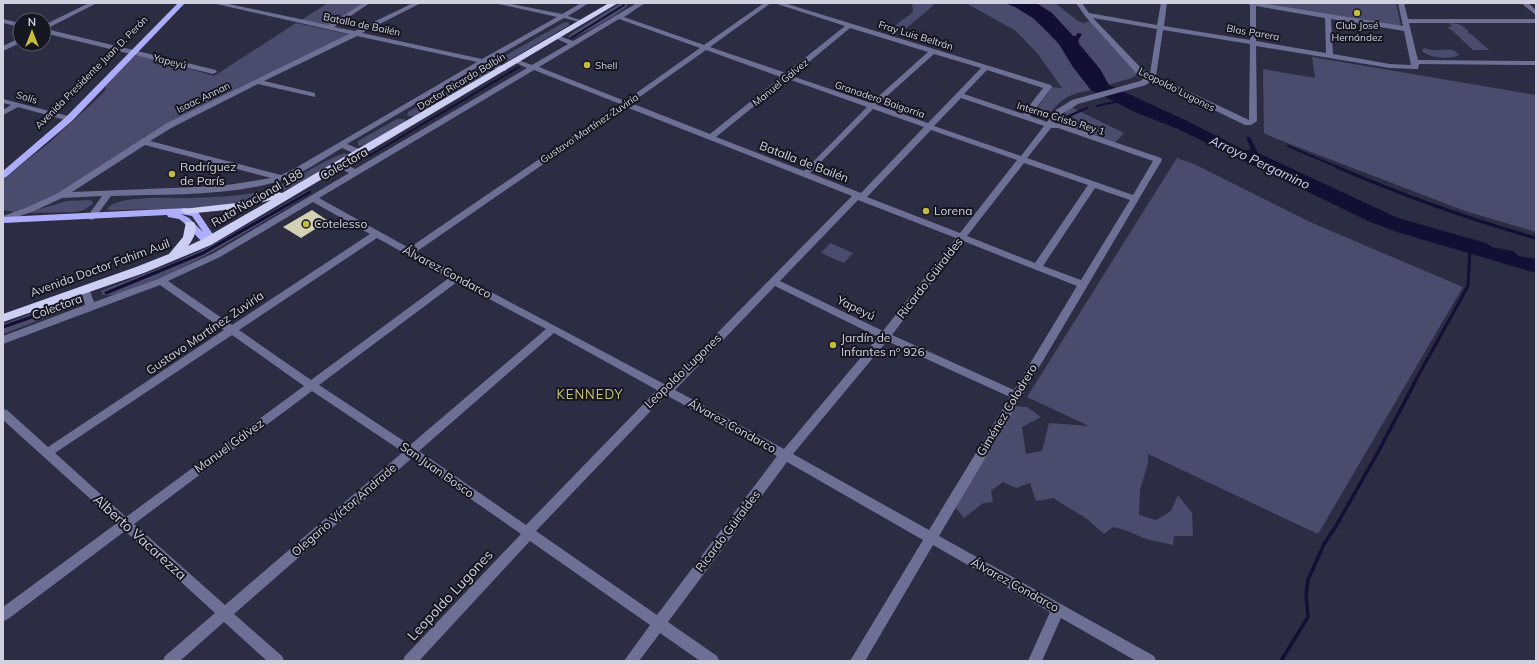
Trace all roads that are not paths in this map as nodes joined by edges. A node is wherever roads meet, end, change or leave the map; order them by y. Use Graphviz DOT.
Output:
graph roads {
  1 [pos="94,3"];
  2 [pos="173,3"];
  3 [pos="182,3"];
  4 [pos="215,3"];
  5 [pos="367,3"];
  6 [pos="418,3"];
  7 [pos="497,3"];
  8 [pos="586,3"];
  9 [pos="614,3"];
  10 [pos="630,3"];
  11 [pos="768,3"];
  12 [pos="777,3"];
  13 [pos="1079,3"];
  14 [pos="1164,3"];
  15 [pos="1252,3"];
  16 [pos="1401,3"];
  17 [pos="1524,3"];
  18 [pos="640,4"];
  19 [pos="1536,13"];
  20 [pos="1087,15"];
  21 [pos="563,16"];
  22 [pos="1328,16"];
  23 [pos="619,17"];
  24 [pos="1406,21"];
  25 [pos="1536,21"];
  26 [pos="581,22"];
  27 [pos="52,25"];
  28 [pos="850,25"];
  29 [pos="1160,27"];
  30 [pos="328,28"];
  31 [pos="1407,29"];
  32 [pos="52,31"];
  33 [pos="356,34"];
  34 [pos="557,37"];
  35 [pos="1252,42"];
  36 [pos="12,44"];
  37 [pos="574,44"];
  38 [pos="704,48"];
  39 [pos="3,49"];
  40 [pos="130,51"];
  41 [pos="932,51"];
  42 [pos="1330,56"];
  43 [pos="483,61"];
  44 [pos="516,61"];
  45 [pos="1536,63"];
  46 [pos="1415,64"];
  47 [pos="986,67"];
  48 [pos="533,68"];
  49 [pos="503,69"];
  50 [pos="213,72"];
  51 [pos="786,77"];
  52 [pos="1150,77"];
  53 [pos="257,82"];
  54 [pos="312,95"];
  55 [pos="959,95"];
  56 [pos="3,101"];
  57 [pos="624,104"];
  58 [pos="17,105"];
  59 [pos="871,107"];
  60 [pos="3,113"];
  61 [pos="1025,117"];
  62 [pos="66,118"];
  63 [pos="1049,124"];
  64 [pos="928,126"];
  65 [pos="710,138"];
  66 [pos="143,142"];
  67 [pos="342,145"];
  68 [pos="361,153"];
  69 [pos="1022,160"];
  70 [pos="1158,160"];
  71 [pos="341,165"];
  72 [pos="3,167"];
  73 [pos="356,173"];
  74 [pos="3,175"];
  75 [pos="804,175"];
  76 [pos="320,177"];
  77 [pos="281,178"];
  78 [pos="1093,184"];
  79 [pos="108,194"];
  80 [pos="61,195"];
  81 [pos="860,196"];
  82 [pos="312,198"];
  83 [pos="1135,199"];
  84 [pos="186,211"];
  85 [pos="91,217"];
  86 [pos="3,219"];
  87 [pos="190,224"];
  88 [pos="376,234"];
  89 [pos="961,238"];
  90 [pos="210,240"];
  91 [pos="410,252"];
  92 [pos="158,263"];
  93 [pos="1037,267"];
  94 [pos="456,278"];
  95 [pos="161,281"];
  96 [pos="772,281"];
  97 [pos="1083,285"];
  98 [pos="86,290"];
  99 [pos="91,308"];
  100 [pos="3,318"];
  101 [pos="553,328"];
  102 [pos="231,331"];
  103 [pos="885,336"];
  104 [pos="3,340"];
  105 [pos="312,386"];
  106 [pos="665,389"];
  107 [pos="1016,395"];
  108 [pos="3,413"];
  109 [pos="412,452"];
  110 [pos="47,453"];
  111 [pos="785,456"];
  112 [pos="125,523"];
  113 [pos="528,533"];
  114 [pos="932,538"];
  115 [pos="1058,609"];
  116 [pos="224,613"];
  117 [pos="3,615"];
  118 [pos="659,624"];
  119 [pos="170,661"];
  120 [pos="277,661"];
  121 [pos="410,661"];
  122 [pos="631,661"];
  123 [pos="712,661"];
  124 [pos="857,661"];
  125 [pos="1035,661"];
  126 [pos="1149,661"];
  1 -- 27 [label="street"];
  2 -- 40 [label="main road, Avenida Presidente Juan D. Perón"];
  3 -- 40 [label="main road, Avenida Presidente Juan D. Perón"];
  4 -- 30 [label="street, Batalla de Bailén"];
  5 -- 30 [label="street"];
  6 -- 33 [label="street, Isaac Annan"];
  7 -- 21 [label="street"];
  8 -- 21 [label="street, Colectora"];
  9 -- 26 [label="highway, Doctor Ricardo Balbín"];
  10 -- 18 [label="street"];
  11 -- 38 [label="street, Gustavo Martínez Zuviría"];
  12 -- 28 [label="street, Fray Luis Beltrán"];
  13 -- 20 [label="street, Leopoldo Lugones"];
  14 -- 29 [label="street"];
  15 -- 22 [label="street"];
  15 -- 35 [label="street"];
  16 -- 24 [label="street"];
  17 -- 19 [label="street"];
  18 -- 23 [label="street, Colectora"];
  20 -- 29 [label="street, Blas Parera"];
  20 -- 52 [label="street, Leopoldo Lugones"];
  21 -- 26 [label="street"];
  21 -- 43 [label="street, Colectora"];
  22 -- 31 [label="street"];
  22 -- 42 [label="street"];
  23 -- 37 [label="street, Colectora"];
  23 -- 38 [label="street, Granadero Baigorria"];
  24 -- 25 [label="street"];
  24 -- 31 [label="street"];
  26 -- 34 [label="highway, Doctor Ricardo Balbín"];
  28 -- 41 [label="street, Fray Luis Beltrán"];
  28 -- 51 [label="street, Manuel Gálvez"];
  29 -- 35 [label="street, Blas Parera"];
  29 -- 52 [label="street"];
  30 -- 33 [label="street, Batalla de Bailén"];
  31 -- 46 [label="street"];
  32 -- 40 [label="street, Yapeyú"];
  33 -- 43 [label="street, Batalla de Bailén"];
  33 -- 53 [label="street, Isaac Annan"];
  34 -- 37 [label="street"];
  34 -- 44 [label="highway, Doctor Ricardo Balbín"];
  35 -- 42 [label="street, Blas Parera"];
  35 -- 52 [label="street, Leopoldo Lugones"];
  36 -- 39 [label="street"];
  37 -- 48 [label="street, Colectora"];
  38 -- 51 [label="street, Granadero Baigorria"];
  38 -- 57 [label="street, Gustavo Martínez Zuviría"];
  40 -- 50 [label="street, Yapeyú"];
  40 -- 62 [label="main road, Avenida Presidente Juan D. Perón"];
  41 -- 47 [label="street, Fray Luis Beltrán"];
  41 -- 59 [label="street"];
  42 -- 46 [label="street, Blas Parera"];
  43 -- 49 [label="street, Batalla de Bailén"];
  43 -- 67 [label="street, Colectora"];
  44 -- 48 [label="street, Batalla de Bailén"];
  44 -- 49 [label="highway, Doctor Ricardo Balbín"];
  45 -- 46 [label="street, Blas Parera"];
  47 -- 55 [label="street, Leopoldo Lugones"];
  47 -- 61 [label="street, Fray Luis Beltrán"];
  48 -- 57 [label="street, Batalla de Bailén"];
  48 -- 73 [label="street, Colectora"];
  49 -- 68 [label="highway, Doctor Ricardo Balbín"];
  51 -- 59 [label="street, Granadero Baigorria"];
  51 -- 65 [label="street, Manuel Gálvez"];
  52 -- 63 [label="street, Ricardo Güiraldes"];
  53 -- 54 [label="street"];
  53 -- 66 [label="street, Isaac Annan"];
  55 -- 61 [label="street, Interna Cristo Rey 1"];
  55 -- 64 [label="street, Leopoldo Lugones"];
  56 -- 58 [label="street, Solís"];
  57 -- 65 [label="street, Batalla de Bailén"];
  57 -- 91 [label="street, Gustavo Martínez Zuviría"];
  58 -- 60 [label="street"];
  58 -- 62 [label="street, Solís"];
  59 -- 64 [label="street, Granadero Baigorria"];
  59 -- 75 [label="street"];
  61 -- 63 [label="street, Interna Cristo Rey 1"];
  62 -- 72 [label="main road, Avenida Presidente Juan D. Perón"];
  62 -- 74 [label="main road, Avenida Presidente Juan D. Perón"];
  63 -- 69 [label="street, Ricardo Güiraldes"];
  63 -- 70 [label="street, Interna Cristo Rey 1"];
  64 -- 69 [label="street, Granadero Baigorria"];
  64 -- 81 [label="street, Leopoldo Lugones"];
  65 -- 75 [label="street, Batalla de Bailén"];
  66 -- 77 [label="street"];
  66 -- 80 [label="street, Isaac Annan"];
  67 -- 68 [label="street"];
  67 -- 77 [label="street, Colectora"];
  68 -- 71 [label="highway, Doctor Ricardo Balbín"];
  69 -- 78 [label="street, Granadero Baigorria"];
  69 -- 89 [label="street, Ricardo Güiraldes"];
  70 -- 83 [label="street, Giménez Colodrero"];
  71 -- 73 [label="street"];
  71 -- 76 [label="highway, Doctor Ricardo Balbín"];
  73 -- 82 [label="street, Colectora"];
  75 -- 81 [label="street, Batalla de Bailén"];
  76 -- 84 [label="highway"];
  76 -- 90 [label="highway, Ruta Nacional 188"];
  77 -- 79 [label="street, Colectora"];
  78 -- 83 [label="street, Granadero Baigorria"];
  78 -- 93 [label="street"];
  79 -- 80 [label="street, Colectora"];
  79 -- 85 [label="street"];
  80 -- 86 [label="street, Isaac Annan"];
  81 -- 89 [label="street, Batalla de Bailén"];
  81 -- 96 [label="street, Leopoldo Lugones"];
  82 -- 88 [label="street, Álvarez Condarco"];
  82 -- 95 [label="street, Colectora"];
  83 -- 97 [label="street, Giménez Colodrero"];
  84 -- 85 [label="main road"];
  84 -- 90 [label="main road"];
  85 -- 86 [label="main road"];
  85 -- 87 [label="main road"];
  87 -- 90 [label="main road"];
  87 -- 92 [label="highway"];
  88 -- 91 [label="street, Álvarez Condarco"];
  88 -- 102 [label="street, Gustavo Martínez Zuviría"];
  89 -- 93 [label="street, Batalla de Bailén"];
  89 -- 103 [label="street, Ricardo Güiraldes"];
  90 -- 92 [label="highway, Avenida Doctor Fahim Auil"];
  91 -- 94 [label="street, Álvarez Condarco"];
  92 -- 98 [label="highway, Avenida Doctor Fahim Auil"];
  93 -- 97 [label="street, Batalla de Bailén"];
  94 -- 101 [label="street, Álvarez Condarco"];
  94 -- 105 [label="street, Manuel Gálvez"];
  95 -- 99 [label="street, Colectora"];
  95 -- 102 [label="street, San Juan Bosco"];
  96 -- 103 [label="street, Yapeyú"];
  96 -- 106 [label="street, Leopoldo Lugones"];
  97 -- 107 [label="street, Giménez Colodrero"];
  98 -- 99 [label="street"];
  98 -- 100 [label="highway, Avenida Doctor Fahim Auil"];
  99 -- 104 [label="street, Colectora"];
  101 -- 106 [label="street, Álvarez Condarco"];
  101 -- 109 [label="street, Olegario Víctor Andrade"];
  102 -- 105 [label="street, San Juan Bosco"];
  102 -- 110 [label="street, Gustavo Martínez Zuviría"];
  103 -- 107 [label="street, Yapeyú"];
  103 -- 111 [label="street, Ricardo Güiraldes"];
  105 -- 109 [label="street, San Juan Bosco"];
  105 -- 112 [label="street, Manuel Gálvez"];
  106 -- 111 [label="street, Álvarez Condarco"];
  106 -- 113 [label="street, Leopoldo Lugones"];
  107 -- 114 [label="street, Giménez Colodrero"];
  108 -- 110 [label="street, Alberto Vacarezza"];
  109 -- 113 [label="street, San Juan Bosco"];
  109 -- 116 [label="street, Olegario Víctor Andrade"];
  110 -- 112 [label="street, Alberto Vacarezza"];
  111 -- 114 [label="street, Álvarez Condarco"];
  111 -- 118 [label="street, Ricardo Güiraldes"];
  112 -- 116 [label="street, Alberto Vacarezza"];
  112 -- 117 [label="street, Manuel Gálvez"];
  113 -- 118 [label="street, San Juan Bosco"];
  113 -- 121 [label="street, Leopoldo Lugones"];
  114 -- 115 [label="street, Álvarez Condarco"];
  114 -- 124 [label="street, Giménez Colodrero"];
  115 -- 125 [label="street"];
  115 -- 126 [label="street, Álvarez Condarco"];
  116 -- 119 [label="street, Olegario Víctor Andrade"];
  116 -- 120 [label="street, Alberto Vacarezza"];
  118 -- 122 [label="street, Ricardo Güiraldes"];
  118 -- 123 [label="street, San Juan Bosco"];
}
